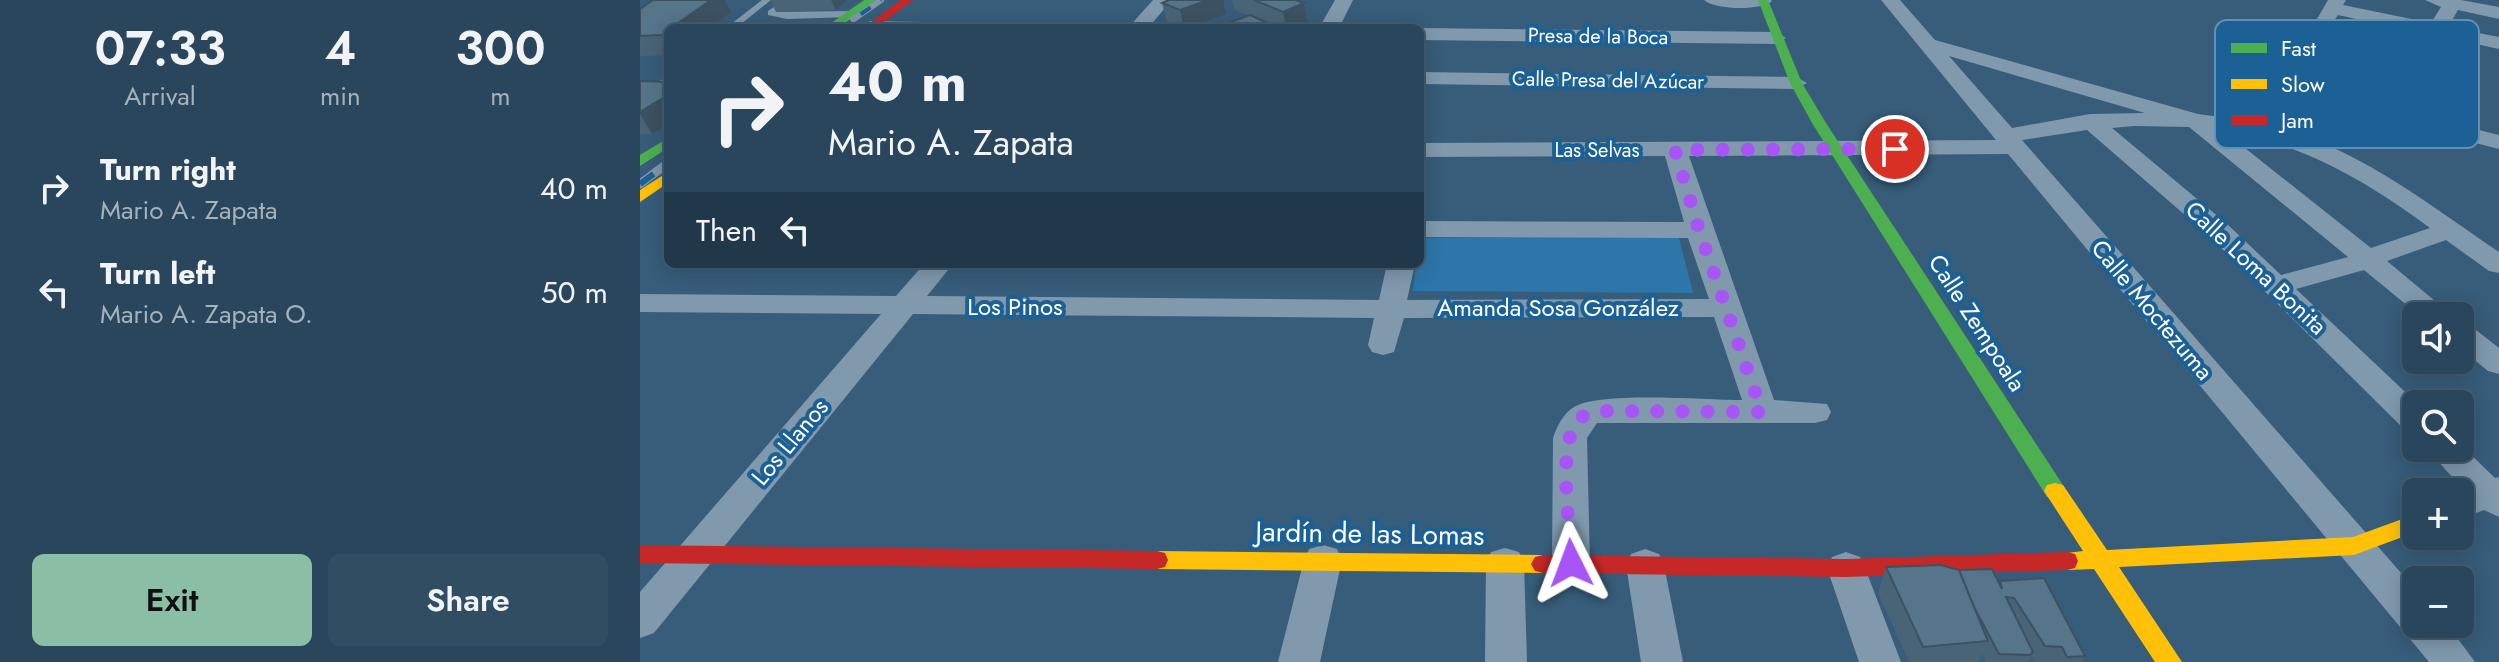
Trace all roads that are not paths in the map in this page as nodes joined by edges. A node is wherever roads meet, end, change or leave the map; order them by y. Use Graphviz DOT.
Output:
graph roads {
  1 [pos="767,0"];
  2 [pos="790,0"];
  3 [pos="871,0"];
  4 [pos="908,0"];
  5 [pos="1163,0"];
  6 [pos="1344,0"];
  7 [pos="1713,0"];
  8 [pos="1763,0"];
  9 [pos="1890,0"];
  10 [pos="2442,2"];
  11 [pos="2335,4"];
  12 [pos="2499,13"];
  13 [pos="851,14"];
  14 [pos="2398,20"];
  15 [pos="735,24"];
  16 [pos="836,24"];
  17 [pos="875,24"];
  18 [pos="1142,24"];
  19 [pos="1331,24"];
  20 [pos="1424,34"];
  21 [pos="1776,38"];
  22 [pos="2479,39"];
  23 [pos="2499,43"];
  24 [pos="1932,45"];
  25 [pos="1424,78"];
  26 [pos="1796,83"];
  27 [pos="2195,120"];
  28 [pos="2090,121"];
  29 [pos="2215,122"];
  30 [pos="2215,136"];
  31 [pos="2479,137"];
  32 [pos="2010,142"];
  33 [pos="2499,142"];
  34 [pos="656,145"];
  35 [pos="2229,148"];
  36 [pos="2308,148"];
  37 [pos="1675,150"];
  38 [pos="1836,150"];
  39 [pos="1424,154"];
  40 [pos="640,162"];
  41 [pos="664,179"];
  42 [pos="640,197"];
  43 [pos="1424,229"];
  44 [pos="1699,230"];
  45 [pos="2450,231"];
  46 [pos="2367,260"];
  47 [pos="2499,265"];
  48 [pos="936,268"];
  49 [pos="1400,268"];
  50 [pos="2276,285"];
  51 [pos="2420,302"];
  52 [pos="640,303"];
  53 [pos="903,307"];
  54 [pos="1726,308"];
  55 [pos="1390,309"];
  56 [pos="2474,344"];
  57 [pos="1383,345"];
  58 [pos="2499,364"];
  59 [pos="2402,407"];
  60 [pos="1762,412"];
  61 [pos="1815,412"];
  62 [pos="2455,462"];
  63 [pos="2487,498"];
  64 [pos="2402,528"];
  65 [pos="2354,546"];
  66 [pos="640,554"];
  67 [pos="697,554"];
  68 [pos="1323,560"];
  69 [pos="2099,560"];
  70 [pos="1505,563"];
  71 [pos="1571,563"];
  72 [pos="1645,565"];
  73 [pos="1846,568"];
  74 [pos="2402,602"];
  75 [pos="640,621"];
  76 [pos="2434,638"];
  77 [pos="1299,662"];
  78 [pos="1506,662"];
  79 [pos="1662,662"];
  80 [pos="1880,662"];
  81 [pos="2169,662"];
  82 [pos="2454,662"];
  1 -- 15 [label="lane"];
  2 -- 13 [label="lane"];
  3 -- 13 [label="street"];
  4 -- 17 [label="street"];
  5 -- 18 [label="street"];
  6 -- 19 [label="street"];
  7 -- 8 [label="street"];
  8 -- 21 [label="street, Calle Zempoala"];
  9 -- 24 [label="street, Calle Moctezuma"];
  10 -- 12 [label="street"];
  11 -- 14 [label="street"];
  13 -- 16 [label="street"];
  20 -- 21 [label="street, Presa de la Boca"];
  21 -- 26 [label="street, Calle Zempoala"];
  22 -- 23 [label="street"];
  24 -- 27 [label="street"];
  24 -- 32 [label="street, Calle Moctezuma"];
  25 -- 26 [label="street, Calle Presa del Azúcar"];
  26 -- 38 [label="street, Calle Zempoala"];
  27 -- 28 [label="street, Las Selvas"];
  27 -- 29 [label="street"];
  27 -- 30 [label="street"];
  28 -- 32 [label="street, Las Selvas"];
  28 -- 50 [label="street, Calle Loma Bonita"];
  31 -- 33 [label="street"];
  32 -- 38 [label="street, Las Selvas"];
  32 -- 65 [label="street, Calle Moctezuma"];
  34 -- 40 [label="street"];
  35 -- 46 [label="street"];
  36 -- 45 [label="street"];
  37 -- 38 [label="street, Las Selvas"];
  37 -- 39 [label="street, Las Selvas"];
  37 -- 44 [label="street"];
  38 -- 69 [label="street, Calle Zempoala"];
  41 -- 42 [label="street"];
  43 -- 44 [label="street"];
  44 -- 54 [label="street"];
  45 -- 46 [label="street"];
  45 -- 47 [label="street"];
  46 -- 50 [label="street"];
  46 -- 51 [label="street"];
  48 -- 53 [label="street, Los Llanos"];
  49 -- 55 [label="street"];
  50 -- 59 [label="street, Calle Loma Bonita"];
  52 -- 53 [label="street, Los Pinos"];
  53 -- 55 [label="street, Los Pinos"];
  53 -- 67 [label="street, Los Llanos"];
  54 -- 55 [label="street, Amanda Sosa González"];
  54 -- 60 [label="street"];
  55 -- 57 [label="street"];
  56 -- 58 [label="street"];
  60 -- 61 [label="street"];
  60 -- 71 [label="street"];
  62 -- 63 [label="street"];
  64 -- 65 [label="street, Jardín de las Lomas"];
  65 -- 69 [label="street, Jardín de las Lomas"];
  65 -- 74 [label="street, Calle Moctezuma"];
  66 -- 67 [label="street, Jardín de las Lomas"];
  67 -- 68 [label="street, Jardín de las Lomas"];
  67 -- 75 [label="street, Los Llanos"];
  68 -- 70 [label="street, Jardín de las Lomas"];
  68 -- 77 [label="street"];
  69 -- 73 [label="street, Jardín de las Lomas"];
  69 -- 81 [label="street, Calle Zempoala"];
  70 -- 71 [label="street, Jardín de las Lomas"];
  70 -- 78 [label="street"];
  71 -- 72 [label="street, Jardín de las Lomas"];
  72 -- 73 [label="street, Jardín de las Lomas"];
  72 -- 79 [label="street"];
  73 -- 80 [label="street"];
  76 -- 82 [label="street"];
}
